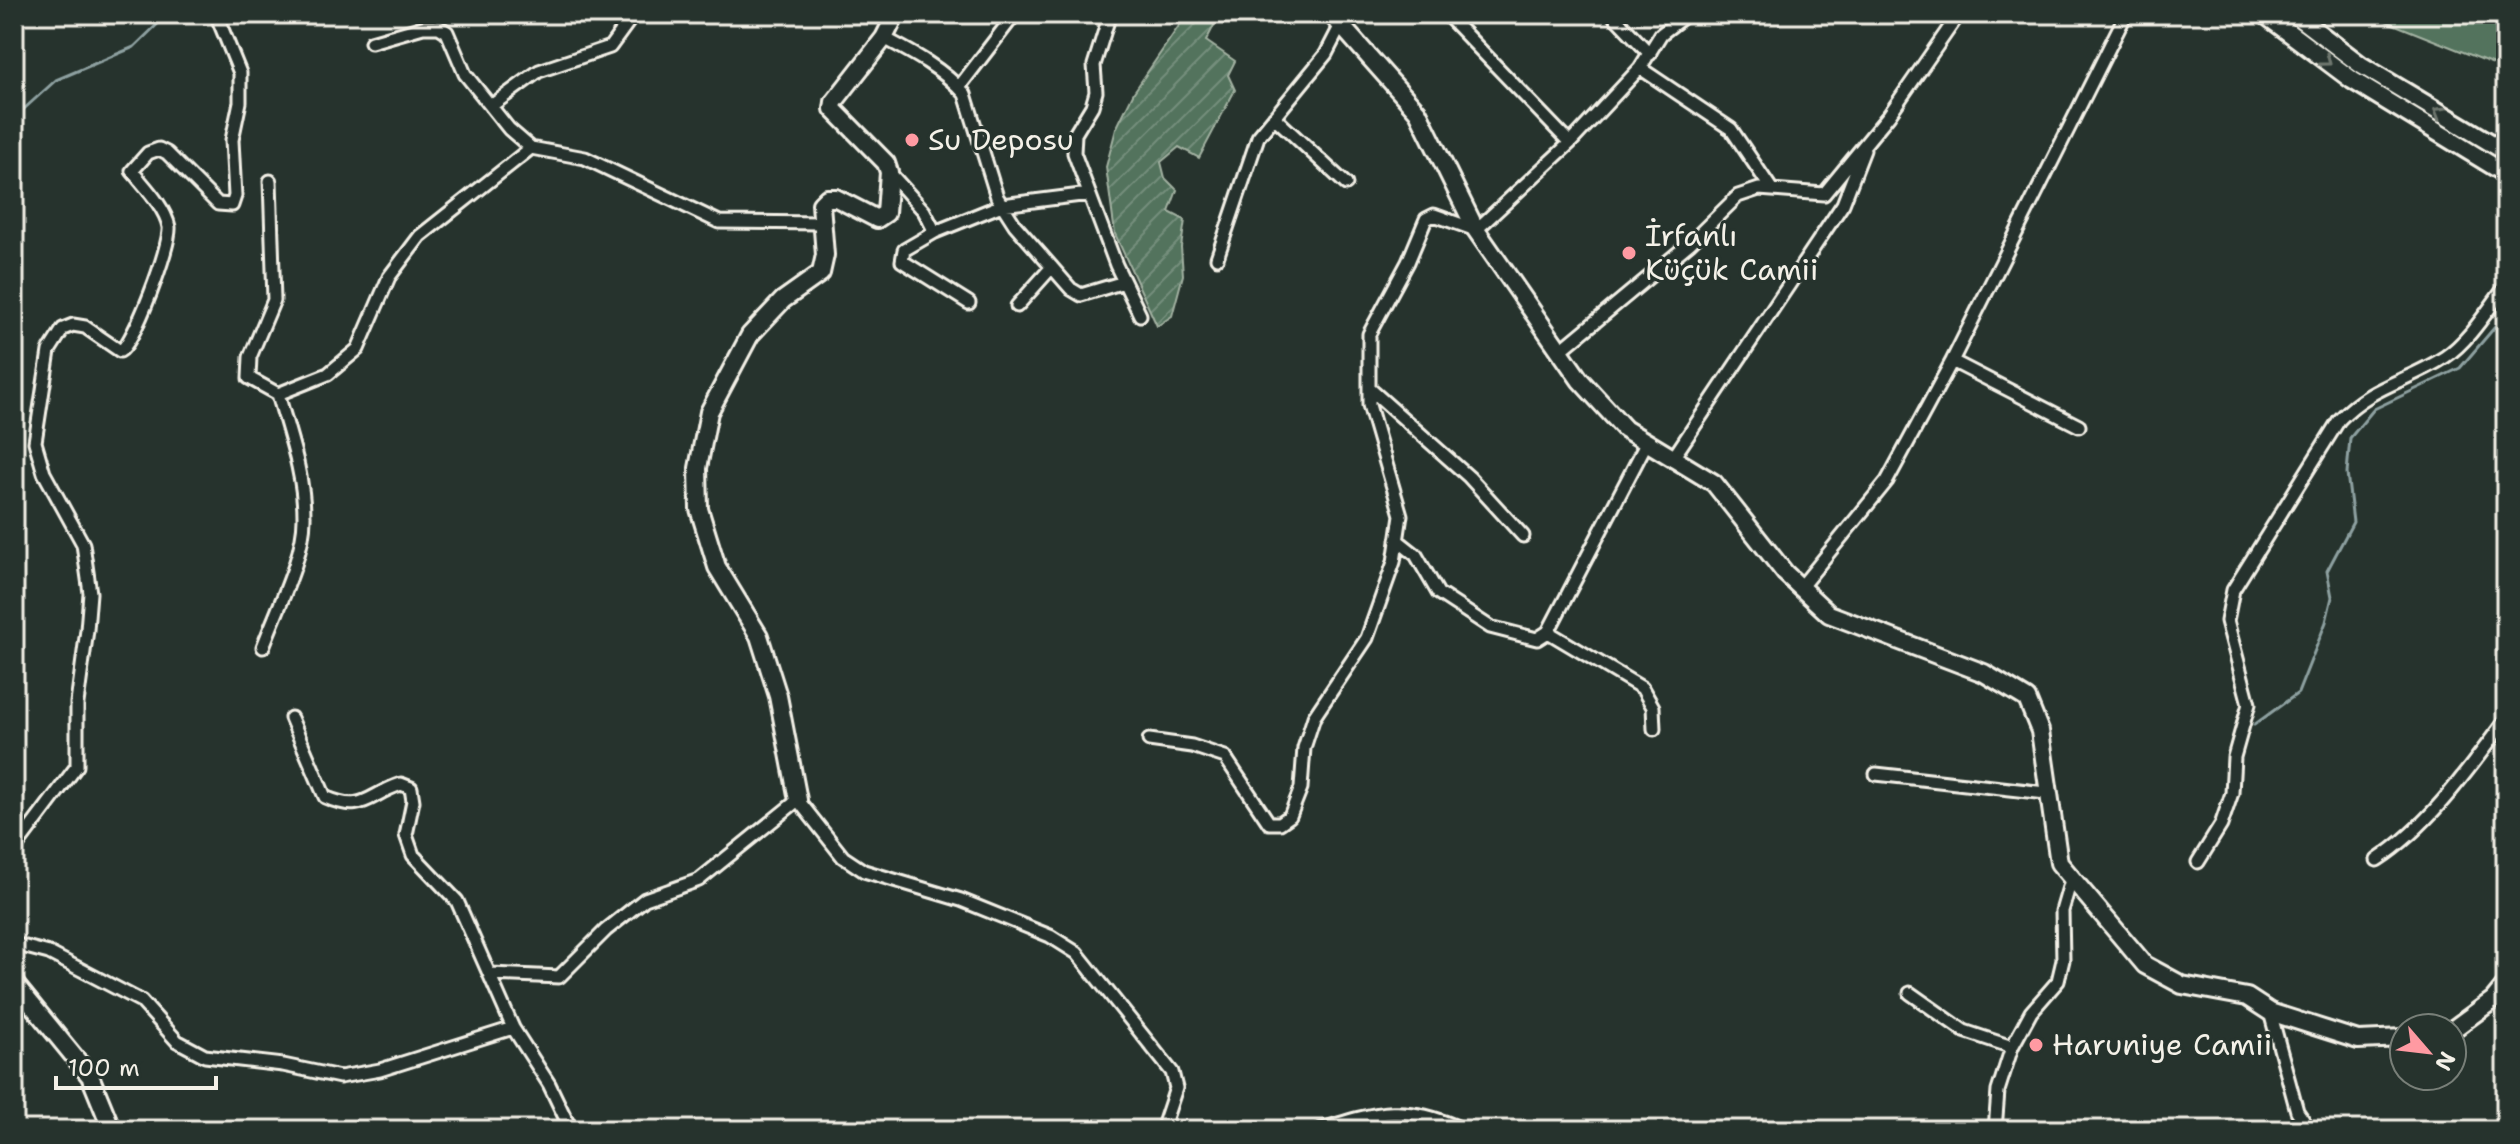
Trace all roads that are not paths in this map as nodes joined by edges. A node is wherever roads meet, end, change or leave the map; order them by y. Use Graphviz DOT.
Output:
graph roads {
  1 [pos="216,14"];
  2 [pos="634,14"];
  3 [pos="896,14"];
  4 [pos="1015,14"];
  5 [pos="1110,14"];
  6 [pos="1446,14"];
  7 [pos="1612,14"];
  8 [pos="1687,14"];
  9 [pos="1959,14"];
  10 [pos="2126,14"];
  11 [pos="2264,14"];
  12 [pos="2294,14"];
  13 [pos="1341,18"];
  14 [pos="884,38"];
  15 [pos="371,42"];
  16 [pos="1650,54"];
  17 [pos="1640,68"];
  18 [pos="959,87"];
  19 [pos="491,106"];
  20 [pos="1274,117"];
  21 [pos="1868,140"];
  22 [pos="1570,143"];
  23 [pos="531,148"];
  24 [pos="2506,152"];
  25 [pos="889,172"];
  26 [pos="2506,174"];
  27 [pos="270,181"];
  28 [pos="1346,184"];
  29 [pos="1772,190"];
  30 [pos="1089,194"];
  31 [pos="1002,205"];
  32 [pos="822,223"];
  33 [pos="1476,230"];
  34 [pos="935,232"];
  35 [pos="1217,258"];
  36 [pos="1052,267"];
  37 [pos="1124,282"];
  38 [pos="2506,286"];
  39 [pos="969,303"];
  40 [pos="1017,306"];
  41 [pos="1140,315"];
  42 [pos="1560,351"];
  43 [pos="1952,361"];
  44 [pos="1369,388"];
  45 [pos="278,394"];
  46 [pos="2079,426"];
  47 [pos="1647,442"];
  48 [pos="1673,458"];
  49 [pos="1523,536"];
  50 [pos="1397,540"];
  51 [pos="1800,588"];
  52 [pos="1548,632"];
  53 [pos="263,647"];
  54 [pos="291,718"];
  55 [pos="2506,719"];
  56 [pos="1654,729"];
  57 [pos="1149,740"];
  58 [pos="1876,774"];
  59 [pos="2046,793"];
  60 [pos="798,800"];
  61 [pos="14,850"];
  62 [pos="2377,860"];
  63 [pos="2198,862"];
  64 [pos="2071,880"];
  65 [pos="14,944"];
  66 [pos="491,974"];
  67 [pos="14,983"];
  68 [pos="2506,984"];
  69 [pos="1910,993"];
  70 [pos="2270,1012"];
  71 [pos="2468,1018"];
  72 [pos="513,1028"];
  73 [pos="2388,1039"];
  74 [pos="2012,1047"];
  75 [pos="112,1130"];
  76 [pos="571,1130"];
  77 [pos="1162,1130"];
  78 [pos="1319,1130"];
  79 [pos="1464,1130"];
  80 [pos="1995,1130"];
  81 [pos="2310,1130"];
  1 -- 61 [label="street"];
  2 -- 19 [label="street"];
  3 -- 14 [label="street"];
  4 -- 18 [label="street"];
  5 -- 30 [label="street"];
  6 -- 22 [label="street"];
  7 -- 16 [label="street"];
  8 -- 16 [label="street"];
  9 -- 21 [label="street"];
  10 -- 43 [label="street"];
  11 -- 26 [label="street, one-way"];
  24 -- 12 [label="street, one-way"];
  13 -- 20 [label="street"];
  13 -- 33 [label="street"];
  14 -- 18 [label="street"];
  14 -- 25 [label="street"];
  15 -- 19 [label="street"];
  16 -- 17 [label="street"];
  17 -- 22 [label="street"];
  17 -- 29 [label="street"];
  18 -- 31 [label="street"];
  19 -- 23 [label="street"];
  20 -- 28 [label="street"];
  20 -- 35 [label="street"];
  21 -- 29 [label="street"];
  21 -- 48 [label="street"];
  22 -- 33 [label="street"];
  23 -- 32 [label="street"];
  23 -- 45 [label="street"];
  25 -- 32 [label="street"];
  25 -- 34 [label="street"];
  27 -- 45 [label="street"];
  29 -- 42 [label="street"];
  30 -- 31 [label="street"];
  30 -- 37 [label="street"];
  31 -- 34 [label="street"];
  31 -- 36 [label="street"];
  32 -- 60 [label="street"];
  33 -- 42 [label="street"];
  33 -- 44 [label="street"];
  34 -- 39 [label="street"];
  36 -- 37 [label="street"];
  36 -- 40 [label="street"];
  37 -- 41 [label="street"];
  38 -- 63 [label="street"];
  42 -- 47 [label="street"];
  43 -- 46 [label="street"];
  43 -- 51 [label="street"];
  44 -- 49 [label="street"];
  44 -- 50 [label="street"];
  45 -- 53 [label="street"];
  47 -- 48 [label="street"];
  47 -- 52 [label="street"];
  48 -- 51 [label="street"];
  50 -- 52 [label="street"];
  50 -- 57 [label="street"];
  51 -- 59 [label="street"];
  52 -- 56 [label="street"];
  54 -- 66 [label="street"];
  55 -- 62 [label="street"];
  58 -- 59 [label="street"];
  59 -- 64 [label="street"];
  60 -- 66 [label="street"];
  60 -- 77 [label="street"];
  64 -- 70 [label="street"];
  64 -- 74 [label="street"];
  65 -- 72 [label="street"];
  66 -- 72 [label="street"];
  67 -- 75 [label="street"];
  68 -- 71 [label="street"];
  69 -- 74 [label="street"];
  70 -- 73 [label="street"];
  70 -- 81 [label="street"];
  72 -- 76 [label="street"];
  74 -- 80 [label="street"];
  78 -- 79 [label="street"];
}
